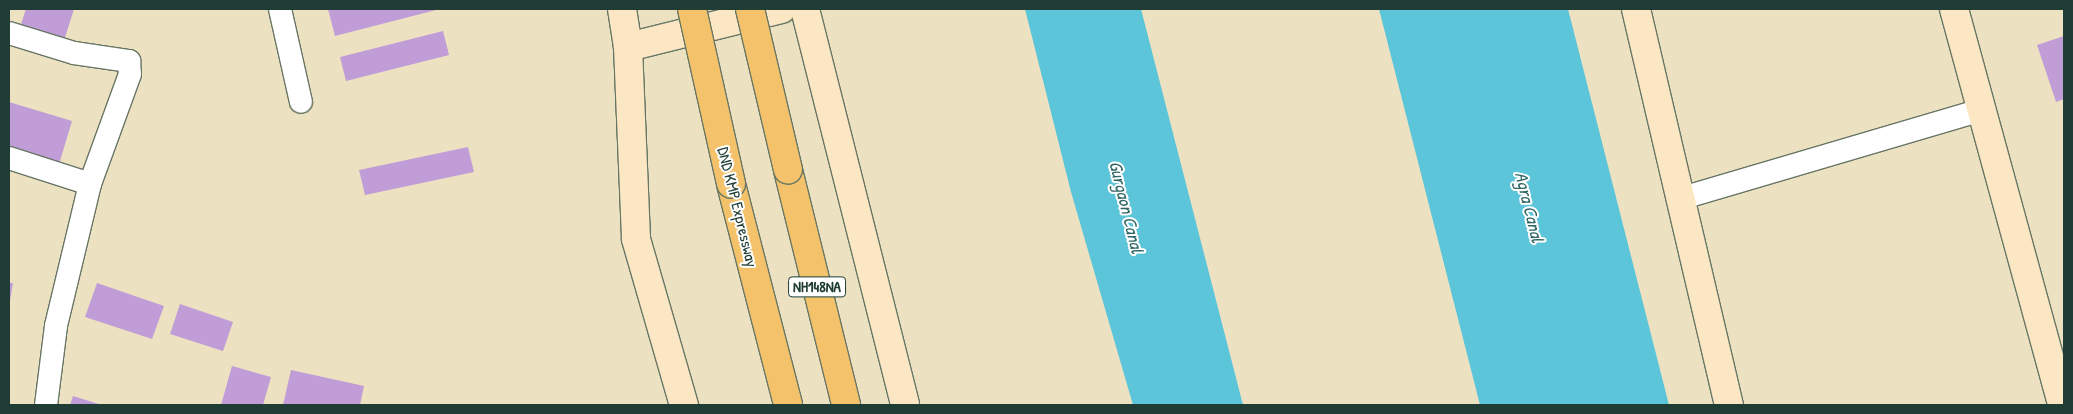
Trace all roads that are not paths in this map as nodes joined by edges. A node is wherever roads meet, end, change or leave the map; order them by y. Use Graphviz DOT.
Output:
graph roads {
  1 [pos="280,9"];
  2 [pos="622,9"];
  3 [pos="692,9"];
  4 [pos="750,9"];
  5 [pos="781,9"];
  6 [pos="805,9"];
  7 [pos="1636,9"];
  8 [pos="1954,9"];
  9 [pos="9,33"];
  10 [pos="628,47"];
  11 [pos="302,102"];
  12 [pos="1982,110"];
  13 [pos="9,158"];
  14 [pos="90,184"];
  15 [pos="1680,199"];
  16 [pos="46,405"];
  17 [pos="684,405"];
  18 [pos="788,405"];
  19 [pos="846,405"];
  20 [pos="905,405"];
  21 [pos="1728,405"];
  22 [pos="2062,405"];
  1 -- 11 [label="street"];
  2 -- 10 [label="street"];
  3 -- 18 [label="highway, DND KMP Expressway, bridge"];
  4 -- 19 [label="highway, NH148NA, bridge"];
  5 -- 10 [label="street"];
  6 -- 20 [label="street"];
  7 -- 15 [label="street"];
  8 -- 12 [label="street"];
  9 -- 14 [label="street"];
  10 -- 17 [label="street"];
  12 -- 15 [label="street"];
  12 -- 22 [label="street"];
  13 -- 14 [label="street"];
  14 -- 16 [label="street"];
  15 -- 21 [label="street"];
}
